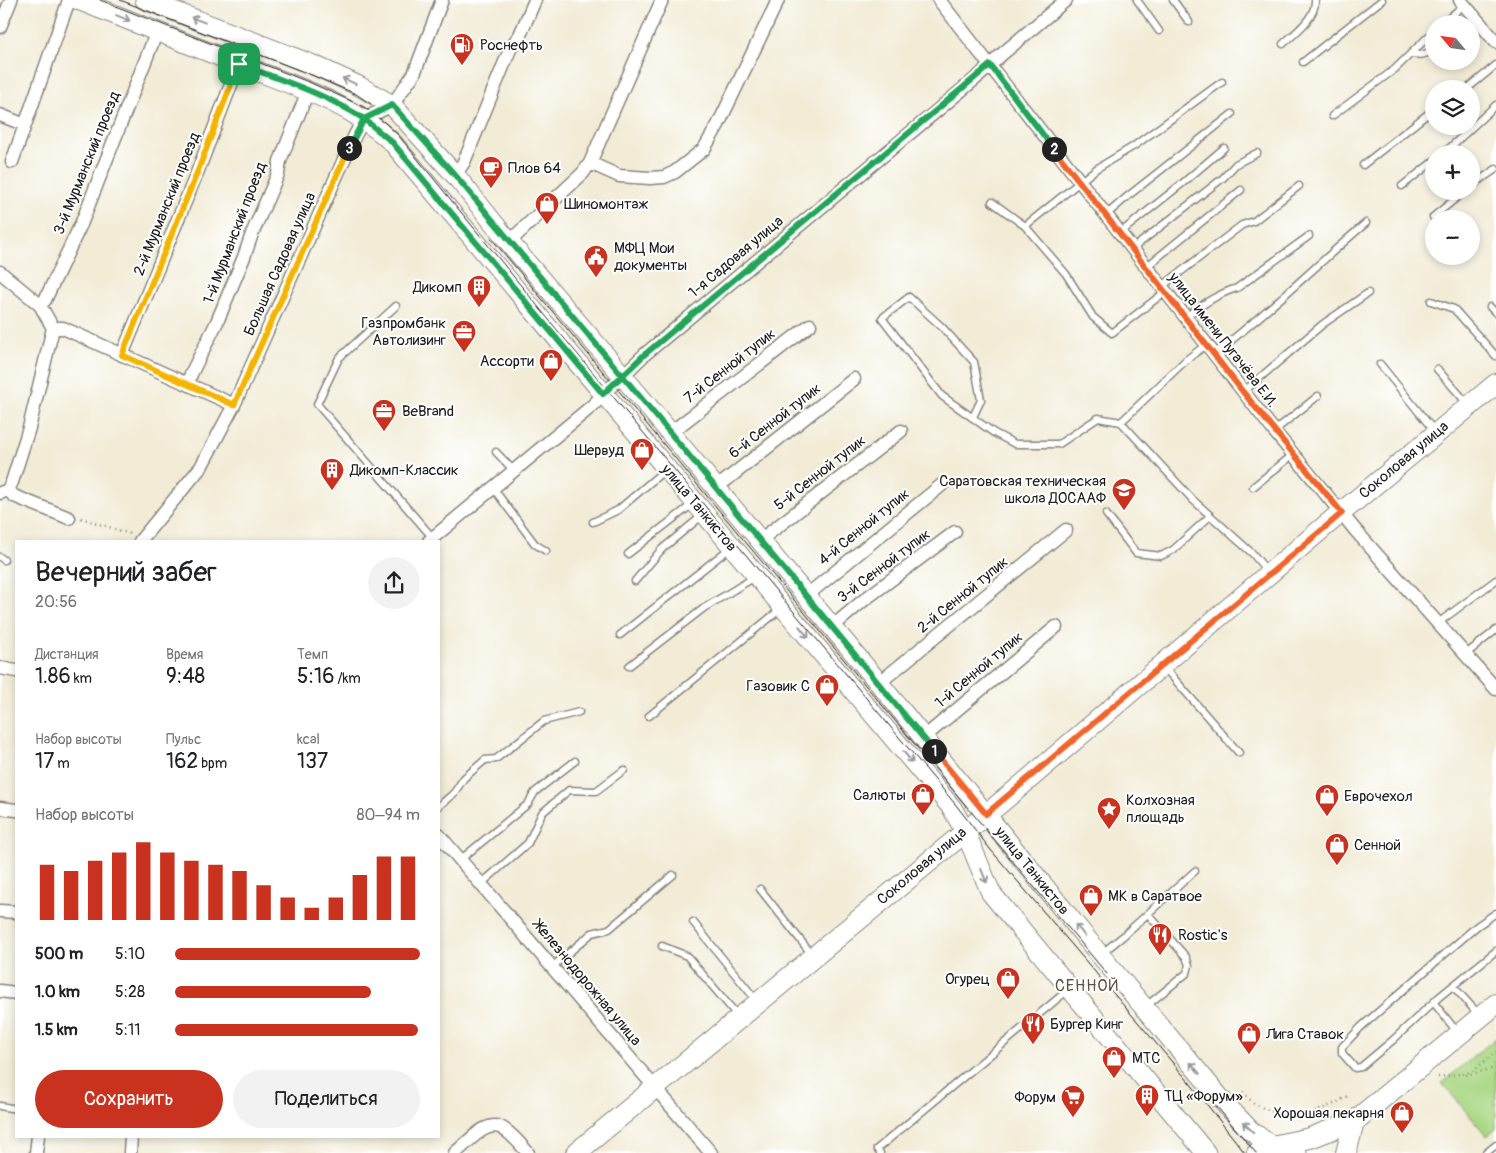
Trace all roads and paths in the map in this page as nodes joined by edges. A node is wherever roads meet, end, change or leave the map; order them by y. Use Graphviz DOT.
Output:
graph roads {
  1 [pos="11,0"];
  2 [pos="69,0"];
  3 [pos="78,0"];
  4 [pos="146,0"];
  5 [pos="442,0"];
  6 [pos="535,0"];
  7 [pos="662,0"];
  8 [pos="778,0"];
  9 [pos="939,0"];
  10 [pos="1066,0"];
  11 [pos="1136,0"];
  12 [pos="1174,0"];
  13 [pos="1315,0"];
  14 [pos="1382,0"];
  15 [pos="1462,2"];
  16 [pos="1450,15"];
  17 [pos="1470,15"];
  18 [pos="1189,22"];
  19 [pos="0,27"];
  20 [pos="1480,27"];
  21 [pos="156,31"];
  22 [pos="1158,31"];
  23 [pos="1425,40"];
  24 [pos="1496,42"];
  25 [pos="1283,44"];
  26 [pos="1411,53"];
  27 [pos="1425,54"];
  28 [pos="1303,62"];
  29 [pos="239,64"];
  30 [pos="990,65"];
  31 [pos="1496,65"];
  32 [pos="1478,80"];
  33 [pos="1222,82"];
  34 [pos="308,91"];
  35 [pos="392,105"];
  36 [pos="1496,105"];
  37 [pos="1232,114"];
  38 [pos="0,115"];
  39 [pos="1332,116"];
  40 [pos="1425,116"];
  41 [pos="364,119"];
  42 [pos="25,125"];
  43 [pos="1453,145"];
  44 [pos="1224,148"];
  45 [pos="1257,153"];
  46 [pos="12,162"];
  47 [pos="590,163"];
  48 [pos="1363,165"];
  49 [pos="1425,169"];
  50 [pos="1496,169"];
  51 [pos="455,175"];
  52 [pos="1480,180"];
  53 [pos="1080,183"];
  54 [pos="1299,186"];
  55 [pos="1402,186"];
  56 [pos="1242,190"];
  57 [pos="1454,200"];
  58 [pos="992,202"];
  59 [pos="1442,210"];
  60 [pos="1106,215"];
  61 [pos="1366,223"];
  62 [pos="1025,226"];
  63 [pos="1120,234"];
  64 [pos="1309,236"];
  65 [pos="509,242"];
  66 [pos="1132,249"];
  67 [pos="1146,267"];
  68 [pos="0,272"];
  69 [pos="1163,290"];
  70 [pos="1368,293"];
  71 [pos="1431,301"];
  72 [pos="40,305"];
  73 [pos="396,306"];
  74 [pos="1490,307"];
  75 [pos="1496,313"];
  76 [pos="1185,317"];
  77 [pos="810,324"];
  78 [pos="53,328"];
  79 [pos="1210,350"];
  80 [pos="122,355"];
  81 [pos="1496,356"];
  82 [pos="1380,364"];
  83 [pos="1438,368"];
  84 [pos="622,376"];
  85 [pos="854,379"];
  86 [pos="188,384"];
  87 [pos="1496,384"];
  88 [pos="1243,392"];
  89 [pos="603,394"];
  90 [pos="1318,396"];
  91 [pos="234,405"];
  92 [pos="1469,406"];
  93 [pos="973,417"];
  94 [pos="1121,422"];
  95 [pos="901,431"];
  96 [pos="1274,431"];
  97 [pos="670,433"];
  98 [pos="1436,434"];
  99 [pos="496,452"];
  100 [pos="1294,454"];
  101 [pos="667,469"];
  102 [pos="514,471"];
  103 [pos="943,484"];
  104 [pos="1253,487"];
  105 [pos="493,488"];
  106 [pos="716,488"];
  107 [pos="4,492"];
  108 [pos="699,509"];
  109 [pos="1342,513"];
  110 [pos="1106,514"];
  111 [pos="1210,516"];
  112 [pos="69,518"];
  113 [pos="593,522"];
  114 [pos="1066,530"];
  115 [pos="955,532"];
  116 [pos="141,540"];
  117 [pos="431,540"];
  118 [pos="759,540"];
  119 [pos="731,547"];
  120 [pos="546,551"];
  121 [pos="628,554"];
  122 [pos="1270,574"];
  123 [pos="756,576"];
  124 [pos="1496,580"];
  125 [pos="635,581"];
  126 [pos="806,596"];
  127 [pos="782,608"];
  128 [pos="1438,624"];
  129 [pos="832,627"];
  130 [pos="1056,627"];
  131 [pos="1496,630"];
  132 [pos="620,635"];
  133 [pos="1466,654"];
  134 [pos="1162,665"];
  135 [pos="629,666"];
  136 [pos="0,668"];
  137 [pos="15,671"];
  138 [pos="879,683"];
  139 [pos="1496,689"];
  140 [pos="578,712"];
  141 [pos="649,716"];
  142 [pos="923,738"];
  143 [pos="1239,754"];
  144 [pos="575,761"];
  145 [pos="624,770"];
  146 [pos="440,805"];
  147 [pos="0,808"];
  148 [pos="15,810"];
  149 [pos="986,814"];
  150 [pos="965,831"];
  151 [pos="440,836"];
  152 [pos="460,860"];
  153 [pos="1195,871"];
  154 [pos="673,875"];
  155 [pos="481,884"];
  156 [pos="760,889"];
  157 [pos="0,912"];
  158 [pos="15,912"];
  159 [pos="1496,913"];
  160 [pos="1148,914"];
  161 [pos="693,922"];
  162 [pos="662,946"];
  163 [pos="1496,951"];
  164 [pos="1100,955"];
  165 [pos="814,957"];
  166 [pos="552,967"];
  167 [pos="1453,986"];
  168 [pos="1070,989"];
  169 [pos="0,991"];
  170 [pos="15,993"];
  171 [pos="758,1003"];
  172 [pos="1434,1003"];
  173 [pos="1496,1004"];
  174 [pos="1144,1008"];
  175 [pos="1480,1016"];
  176 [pos="740,1018"];
  177 [pos="1459,1034"];
  178 [pos="1496,1052"];
  179 [pos="1496,1068"];
  180 [pos="655,1088"];
  181 [pos="1243,1092"];
  182 [pos="1349,1095"];
  183 [pos="0,1106"];
  184 [pos="15,1109"];
  185 [pos="1356,1120"];
  186 [pos="38,1138"];
  187 [pos="131,1138"];
  188 [pos="1496,1145"];
  189 [pos="1265,1150"];
  190 [pos="36,1153"];
  191 [pos="130,1153"];
  192 [pos="455,1153"];
  193 [pos="528,1153"];
  194 [pos="576,1153"];
  195 [pos="711,1153"];
  196 [pos="880,1153"];
  197 [pos="1206,1153"];
  198 [pos="1297,1153"];
  199 [pos="1346,1153"];
  200 [pos="1486,1153"];
  1 -- 19 [label="street"];
  2 -- 42 [label="street"];
  3 -- 21 [label="main road, улица Танкистов, one-way"];
  35 -- 4 [label="main road, улица Танкистов, one-way"];
  5 -- 35 [label="street"];
  6 -- 51 [label="street"];
  7 -- 47 [label="street"];
  8 -- 47 [label="street"];
  9 -- 30 [label="street, улица имени Пугачёва Е.И."];
  10 -- 30 [label="street, 1-я Садовая улица"];
  11 -- 22 [label="lane"];
  12 -- 18 [label="lane"];
  13 -- 25 [label="lane"];
  14 -- 28 [label="lane"];
  15 -- 16 [label="lane"];
  15 -- 17 [label="street"];
  20 -- 24 [label="street"];
  21 -- 29 [label="main road, улица Танкистов"];
  21 -- 72 [label="street, 3-й Мурманский проезд"];
  23 -- 26 [label="lane"];
  26 -- 27 [label="lane"];
  26 -- 39 [label="lane"];
  29 -- 34 [label="main road, улица Танкистов"];
  29 -- 80 [label="street, 2-й Мурманский проезд"];
  30 -- 53 [label="street, улица имени Пугачёва Е.И."];
  30 -- 84 [label="street, 1-я Садовая улица"];
  31 -- 32 [label="lane"];
  33 -- 53 [label="lane"];
  34 -- 41 [label="main road, улица Танкистов"];
  34 -- 86 [label="street, 1-й Мурманский проезд"];
  35 -- 41 [label="street"];
  35 -- 51 [label="main road, улица Танкистов"];
  36 -- 43 [label="lane"];
  37 -- 60 [label="lane"];
  38 -- 42 [label="street"];
  40 -- 48 [label="lane"];
  41 -- 89 [label="main road, улица Танкистов"];
  41 -- 91 [label="street, Большая Садовая улица"];
  42 -- 46 [label="street"];
  44 -- 63 [label="lane"];
  45 -- 66 [label="lane"];
  47 -- 65 [label="street"];
  49 -- 55 [label="lane"];
  50 -- 52 [label="lane"];
  51 -- 65 [label="main road, улица Танкистов"];
  53 -- 60 [label="street, улица имени Пугачёва Е.И."];
  53 -- 62 [label="lane"];
  54 -- 69 [label="lane"];
  56 -- 67 [label="lane"];
  57 -- 59 [label="lane"];
  58 -- 62 [label="lane"];
  60 -- 63 [label="street, улица имени Пугачёва Е.И."];
  61 -- 79 [label="lane"];
  62 -- 69 [label="lane"];
  63 -- 66 [label="street, улица имени Пугачёва Е.И."];
  64 -- 76 [label="lane"];
  65 -- 84 [label="main road, улица Танкистов"];
  66 -- 67 [label="street, улица имени Пугачёва Е.И."];
  67 -- 69 [label="street, улица имени Пугачёва Е.И."];
  68 -- 72 [label="street"];
  69 -- 76 [label="street, улица имени Пугачёва Е.И."];
  70 -- 88 [label="lane"];
  71 -- 81 [label="lane"];
  72 -- 78 [label="street"];
  73 -- 117 [label="lane"];
  74 -- 75 [label="lane"];
  76 -- 79 [label="street, улица имени Пугачёва Е.И."];
  77 -- 97 [label="street, 7-й Сенной тупик"];
  78 -- 80 [label="street"];
  78 -- 107 [label="street"];
  79 -- 88 [label="street, улица имени Пугачёва Е.И."];
  79 -- 94 [label="lane"];
  80 -- 86 [label="street"];
  82 -- 98 [label="lane"];
  83 -- 92 [label="lane"];
  84 -- 89 [label="street, 1-я Садовая улица"];
  84 -- 97 [label="main road, улица Танкистов"];
  85 -- 106 [label="street, 6-й Сенной тупик"];
  86 -- 91 [label="street"];
  87 -- 92 [label="main road, Соколовая улица"];
  88 -- 96 [label="street, улица имени Пугачёва Е.И."];
  89 -- 101 [label="main road, улица Танкистов"];
  89 -- 102 [label="street, 1-я Садовая улица"];
  90 -- 96 [label="lane"];
  91 -- 116 [label="street, Большая Садовая улица"];
  92 -- 98 [label="main road, Соколовая улица"];
  93 -- 93 [label="lane"];
  93 -- 94 [label="lane"];
  94 -- 111 [label="lane"];
  95 -- 118 [label="street, 5-й Сенной тупик"];
  96 -- 100 [label="street, улица имени Пугачёва Е.И."];
  97 -- 106 [label="main road, улица Танкистов"];
  98 -- 109 [label="main road, Соколовая улица"];
  99 -- 102 [label="lane"];
  100 -- 104 [label="lane"];
  100 -- 109 [label="street, улица имени Пугачёва Е.И."];
  101 -- 108 [label="main road, улица Танкистов"];
  101 -- 113 [label="lane"];
  102 -- 105 [label="street, 1-я Садовая улица"];
  103 -- 126 [label="street, 4-й Сенной тупик"];
  105 -- 117 [label="street, 1-я Садовая улица"];
  105 -- 120 [label="lane"];
  106 -- 118 [label="main road, улица Танкистов"];
  107 -- 112 [label="street"];
  108 -- 119 [label="main road, улица Танкистов"];
  108 -- 121 [label="lane"];
  108 -- 125 [label="lane"];
  109 -- 122 [label="main road, Соколовая улица"];
  109 -- 128 [label="street, улица имени Пугачёва Е.И."];
  110 -- 111 [label="lane"];
  111 -- 122 [label="lane"];
  112 -- 116 [label="path"];
  114 -- 138 [label="street, 2-й Сенной тупик"];
  115 -- 129 [label="street, 3-й Сенной тупик"];
  118 -- 126 [label="main road, улица Танкистов"];
  119 -- 123 [label="main road, улица Танкистов"];
  119 -- 132 [label="lane"];
  122 -- 134 [label="main road, Соколовая улица"];
  123 -- 127 [label="main road, улица Танкистов"];
  123 -- 135 [label="lane"];
  124 -- 128 [label="lane"];
  126 -- 129 [label="main road, улица Танкистов"];
  127 -- 141 [label="lane"];
  127 -- 150 [label="main road, улица Танкистов, one-way"];
  128 -- 133 [label="street, улица имени Пугачёва Е.И."];
  129 -- 138 [label="main road, улица Танкистов"];
  130 -- 142 [label="street, 1-й Сенной тупик"];
  131 -- 133 [label="lane"];
  133 -- 139 [label="street, улица имени Пугачёва Е.И."];
  134 -- 143 [label="lane"];
  134 -- 149 [label="main road, Соколовая улица"];
  136 -- 137 [label="street"];
  138 -- 142 [label="main road, улица Танкистов"];
  140 -- 146 [label="lane"];
  142 -- 149 [label="main road, улица Танкистов"];
  144 -- 152 [label="lane"];
  145 -- 155 [label="lane"];
  147 -- 148 [label="street"];
  149 -- 150 [label="main road, Соколовая улица"];
  164 -- 149 [label="main road, улица Танкистов, one-way"];
  150 -- 165 [label="main road, Соколовая улица"];
  150 -- 168 [label="main road, улица Танкистов, one-way"];
  151 -- 152 [label="street, Железнодорожная улица"];
  152 -- 155 [label="street, Железнодорожная улица"];
  153 -- 160 [label="lane"];
  154 -- 166 [label="lane"];
  155 -- 166 [label="street, Железнодорожная улица"];
  156 -- 165 [label="lane"];
  157 -- 158 [label="street"];
  159 -- 172 [label="lane"];
  160 -- 164 [label="lane"];
  160 -- 174 [label="lane"];
  161 -- 171 [label="lane"];
  162 -- 176 [label="lane"];
  163 -- 167 [label="lane"];
  164 -- 174 [label="main road, улица Танкистов"];
  165 -- 171 [label="main road, Соколовая улица"];
  166 -- 180 [label="street, Железнодорожная улица"];
  167 -- 172 [label="lane"];
  167 -- 175 [label="lane"];
  168 -- 196 [label="lane"];
  168 -- 197 [label="main road, улица Танкистов"];
  169 -- 170 [label="street"];
  171 -- 176 [label="main road, Соколовая улица"];
  172 -- 177 [label="lane"];
  173 -- 175 [label="main road"];
  189 -- 174 [label="main road, улица Танкистов, one-way"];
  175 -- 177 [label="main road"];
  176 -- 180 [label="main road, Соколовая улица"];
  177 -- 185 [label="main road"];
  178 -- 179 [label="path"];
  180 -- 194 [label="main road, Соколовая улица"];
  180 -- 195 [label="street, Железнодорожная улица"];
  181 -- 182 [label="path"];
  183 -- 184 [label="lane"];
  185 -- 189 [label="main road"];
  185 -- 199 [label="main road"];
  186 -- 190 [label="street"];
  187 -- 191 [label="street"];
  188 -- 200 [label="lane"];
  189 -- 198 [label="main road, улица Танкистов"];
  192 -- 193 [label="street"];
}
